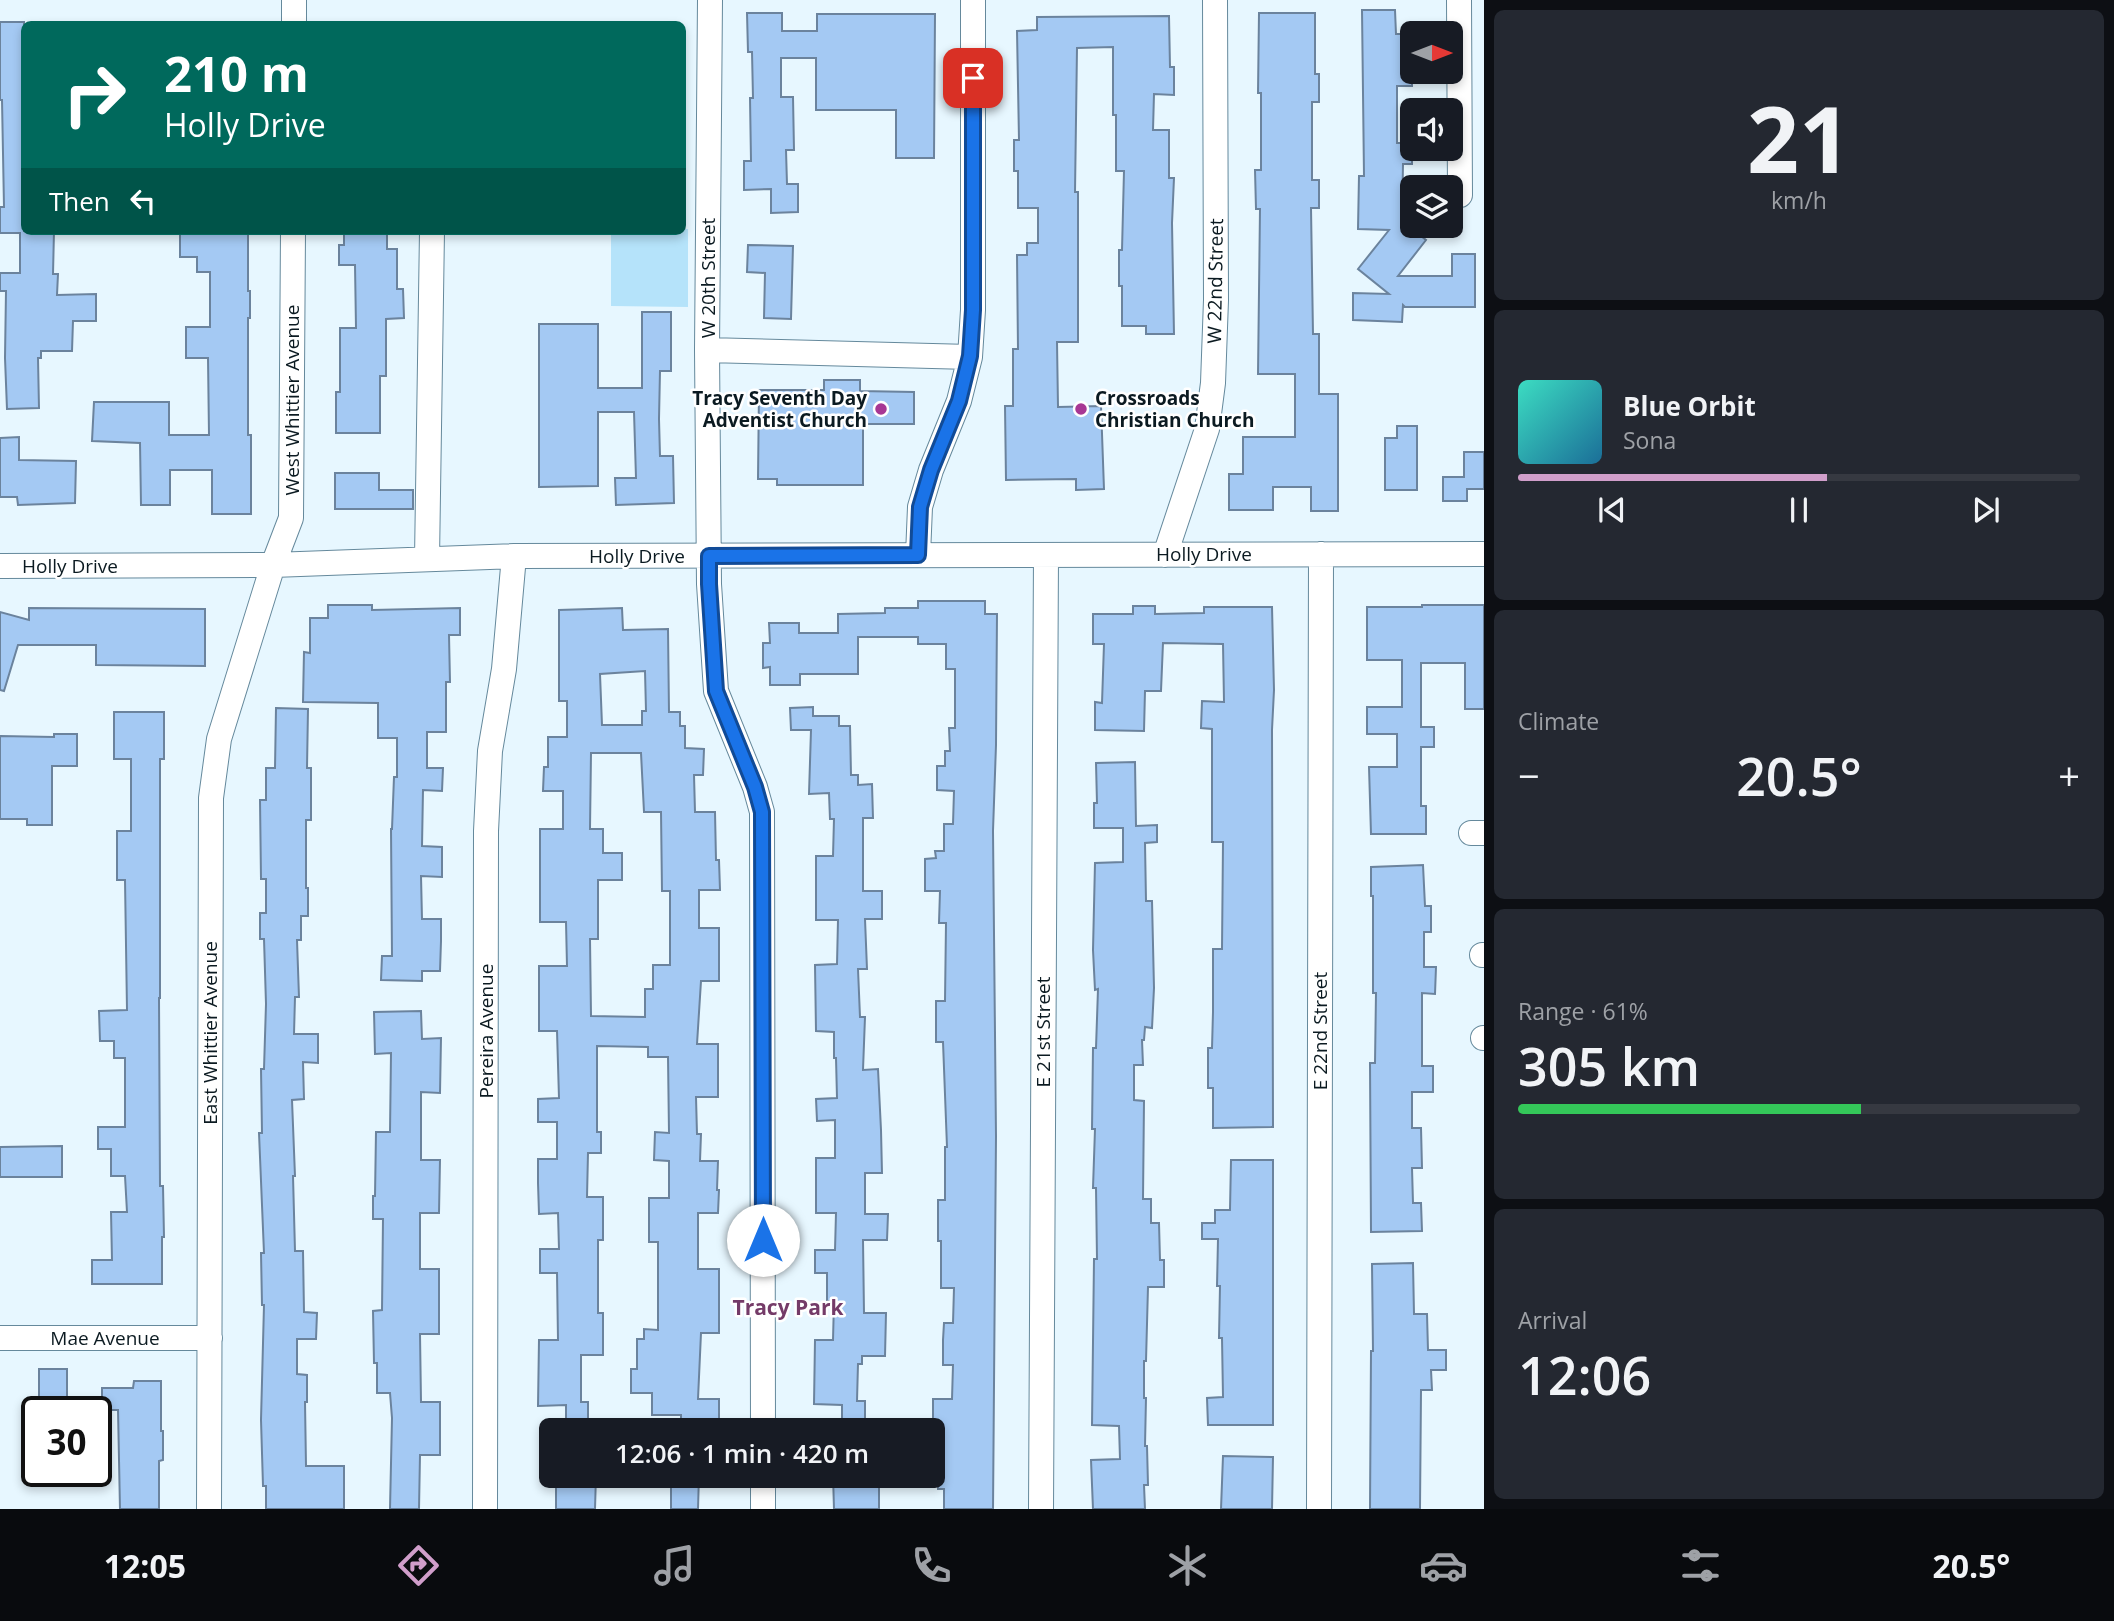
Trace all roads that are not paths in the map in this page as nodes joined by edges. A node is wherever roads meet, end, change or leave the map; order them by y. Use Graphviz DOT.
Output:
graph roads {
  1 [pos="294,0"];
  2 [pos="710,0"];
  3 [pos="974,0"];
  4 [pos="1215,0"];
  5 [pos="1459,0"];
  6 [pos="294,21"];
  7 [pos="1460,175"];
  8 [pos="293,235"];
  9 [pos="432,235"];
  10 [pos="707,350"];
  11 [pos="970,356"];
  12 [pos="1321,554"];
  13 [pos="1484,554"];
  14 [pos="918,555"];
  15 [pos="1046,555"];
  16 [pos="1165,555"];
  17 [pos="514,556"];
  18 [pos="709,556"];
  19 [pos="427,559"];
  20 [pos="273,565"];
  21 [pos="0,566"];
  22 [pos="0,1338"];
  23 [pos="210,1338"];
  24 [pos="763,1418"];
  25 [pos="763,1488"];
  26 [pos="209,1509"];
  27 [pos="485,1509"];
  28 [pos="763,1509"];
  29 [pos="1041,1509"];
  30 [pos="1319,1509"];
  1 -- 6 [label="street"];
  2 -- 10 [label="street, W 20th Street"];
  3 -- 11 [label="street"];
  4 -- 16 [label="street, W 22nd Street"];
  5 -- 7 [label="street"];
  8 -- 20 [label="street, West Whittier Avenue"];
  9 -- 19 [label="street"];
  10 -- 11 [label="street"];
  10 -- 18 [label="street, W 20th Street"];
  11 -- 14 [label="street"];
  12 -- 13 [label="street, Holly Drive"];
  12 -- 16 [label="street, Holly Drive"];
  12 -- 30 [label="street, E 22nd Street"];
  14 -- 15 [label="street, Holly Drive"];
  14 -- 18 [label="street, Holly Drive"];
  15 -- 16 [label="street, Holly Drive"];
  15 -- 29 [label="street, E 21st Street"];
  17 -- 18 [label="street, Holly Drive"];
  17 -- 19 [label="street, Holly Drive"];
  17 -- 27 [label="street, Pereira Avenue"];
  18 -- 24 [label="street, W 20th Street"];
  19 -- 20 [label="street, Holly Drive"];
  20 -- 21 [label="street, Holly Drive"];
  20 -- 23 [label="street, East Whittier Avenue"];
  22 -- 23 [label="street, Mae Avenue"];
  23 -- 26 [label="street, East Whittier Avenue"];
  25 -- 28 [label="street"];
}
